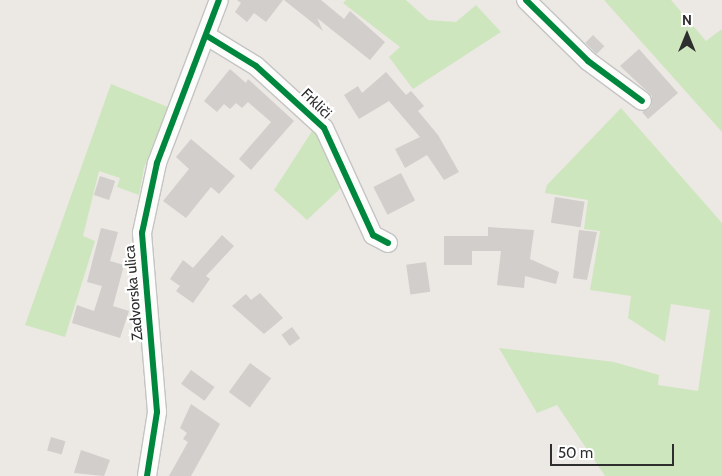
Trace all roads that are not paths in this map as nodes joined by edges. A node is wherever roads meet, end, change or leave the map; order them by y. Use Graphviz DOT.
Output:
graph roads {
  1 [pos="218,0"];
  2 [pos="526,0"];
  3 [pos="207,36"];
  4 [pos="642,100"];
  5 [pos="388,243"];
  6 [pos="147,476"];
  1 -- 3 [label="street, Zadvorska ulica"];
  2 -- 4 [label="street"];
  3 -- 5 [label="street, Frkliči"];
  3 -- 6 [label="street, Zadvorska ulica"];
}
